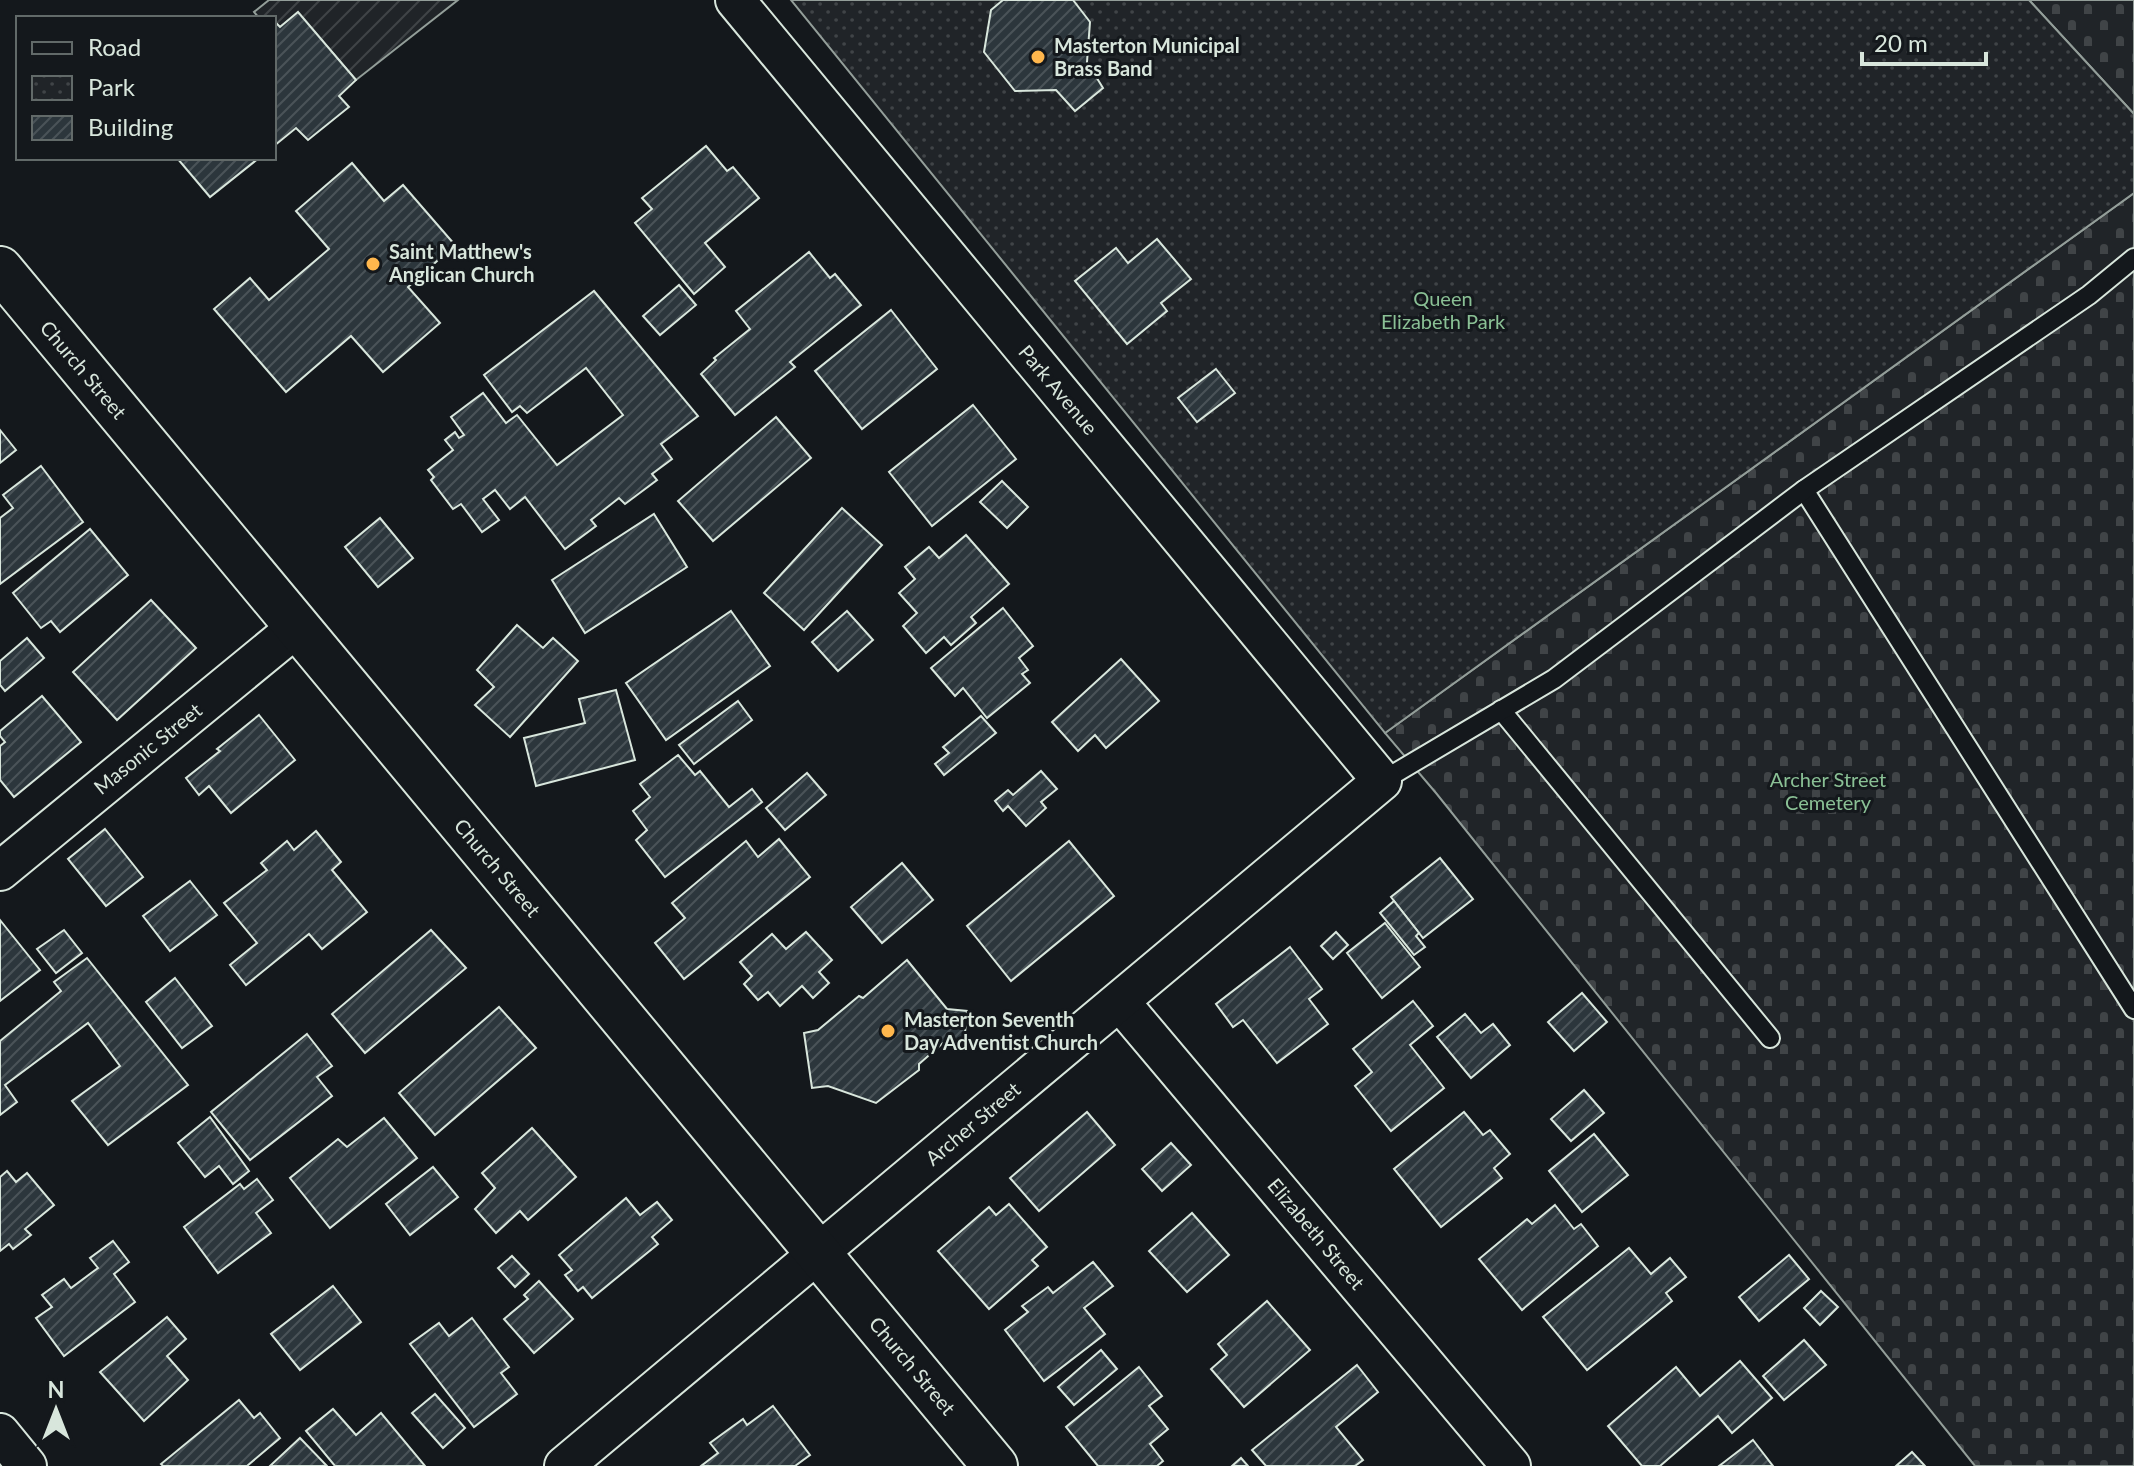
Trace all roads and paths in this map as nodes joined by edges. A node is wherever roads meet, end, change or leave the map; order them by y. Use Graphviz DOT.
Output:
graph roads {
  1 [pos="735,0"];
  2 [pos="2134,258"];
  3 [pos="0,269"];
  4 [pos="1804,490"];
  5 [pos="296,628"];
  6 [pos="1501,710"];
  7 [pos="1382,781"];
  8 [pos="0,871"];
  9 [pos="1120,1002"];
  10 [pos="2134,1009"];
  11 [pos="1770,1038"];
  12 [pos="819,1253"];
  13 [pos="0,1433"];
  14 [pos="27,1466"];
  15 [pos="564,1466"];
  16 [pos="995,1466"];
  17 [pos="1511,1466"];
  1 -- 7 [label="street, Park Avenue"];
  2 -- 4 [label="lane"];
  3 -- 5 [label="street, Church Street"];
  4 -- 6 [label="lane"];
  4 -- 10 [label="lane"];
  5 -- 8 [label="street, Masonic Street"];
  5 -- 12 [label="street, Church Street"];
  6 -- 7 [label="lane"];
  6 -- 11 [label="lane"];
  7 -- 9 [label="street, Archer Street"];
  9 -- 12 [label="street, Archer Street"];
  9 -- 17 [label="street, Elizabeth Street"];
  12 -- 15 [label="street, Archer Street"];
  12 -- 16 [label="street, Church Street"];
  13 -- 14 [label="street"];
}
